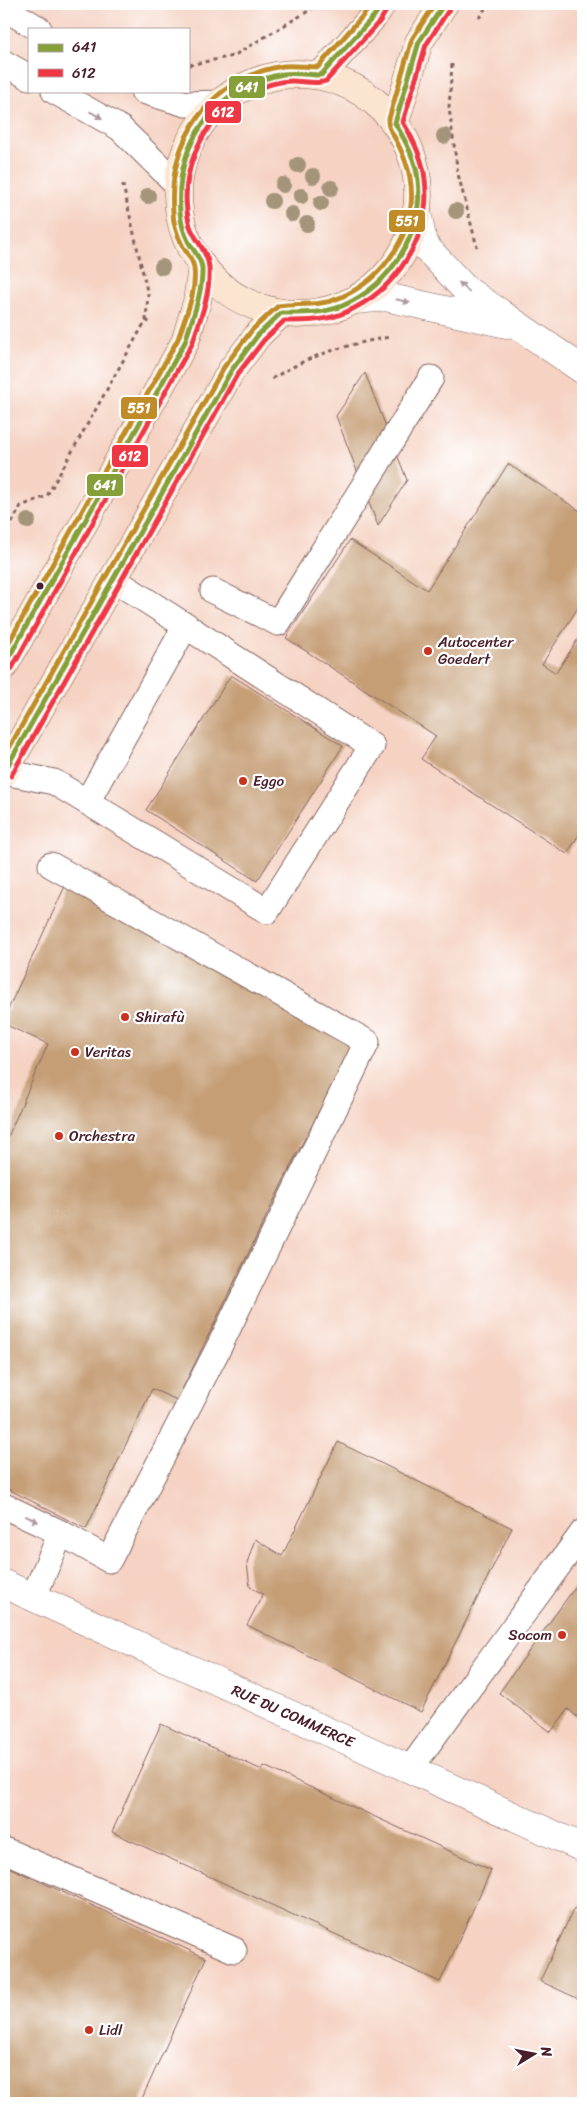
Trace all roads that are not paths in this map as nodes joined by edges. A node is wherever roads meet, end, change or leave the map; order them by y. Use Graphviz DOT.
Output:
graph roads {
  1 [pos="382,4"];
  2 [pos="444,4"];
  3 [pos="4,8"];
  4 [pos="37,28"];
  5 [pos="4,63"];
  6 [pos="321,75"];
  7 [pos="28,76"];
  8 [pos="56,92"];
  9 [pos="145,92"];
  10 [pos="218,103"];
  11 [pos="395,122"];
  12 [pos="178,185"];
  13 [pos="417,211"];
  14 [pos="202,266"];
  15 [pos="355,300"];
  16 [pos="281,313"];
  17 [pos="518,326"];
  18 [pos="583,370"];
  19 [pos="431,378"];
  20 [pos="113,579"];
  21 [pos="212,591"];
  22 [pos="186,625"];
  23 [pos="4,666"];
  24 [pos="4,772"];
  25 [pos="87,802"];
  26 [pos="51,865"];
  27 [pos="4,1506"];
  28 [pos="583,1532"];
  29 [pos="61,1533"];
  30 [pos="4,1584"];
  31 [pos="33,1598"];
  32 [pos="410,1769"];
  33 [pos="583,1848"];
  34 [pos="4,1850"];
  35 [pos="234,1950"];
  1 -- 6 [label="main road"];
  2 -- 11 [label="main road"];
  3 -- 4 [label="lane"];
  5 -- 7 [label="lane"];
  6 -- 10 [label="main road"];
  6 -- 11 [label="main road"];
  8 -- 12 [label="lane, one-way"];
  9 -- 10 [label="lane"];
  10 -- 12 [label="main road"];
  11 -- 13 [label="main road"];
  12 -- 14 [label="main road"];
  13 -- 15 [label="main road"];
  17 -- 13 [label="street, one-way"];
  14 -- 16 [label="main road"];
  14 -- 23 [label="main road"];
  15 -- 16 [label="main road"];
  15 -- 17 [label="street, one-way"];
  16 -- 20 [label="main road"];
  17 -- 18 [label="street"];
  19 -- 21 [label="lane"];
  20 -- 22 [label="lane"];
  20 -- 24 [label="main road"];
  22 -- 25 [label="lane"];
  22 -- 25 [label="lane"];
  24 -- 25 [label="lane"];
  26 -- 29 [label="lane"];
  27 -- 29 [label="lane, one-way"];
  28 -- 32 [label="lane"];
  29 -- 31 [label="lane"];
  30 -- 31 [label="street, RUE DU COMMERCE"];
  31 -- 32 [label="street, RUE DU COMMERCE"];
  32 -- 33 [label="street, RUE DU COMMERCE"];
  34 -- 35 [label="lane"];
}
